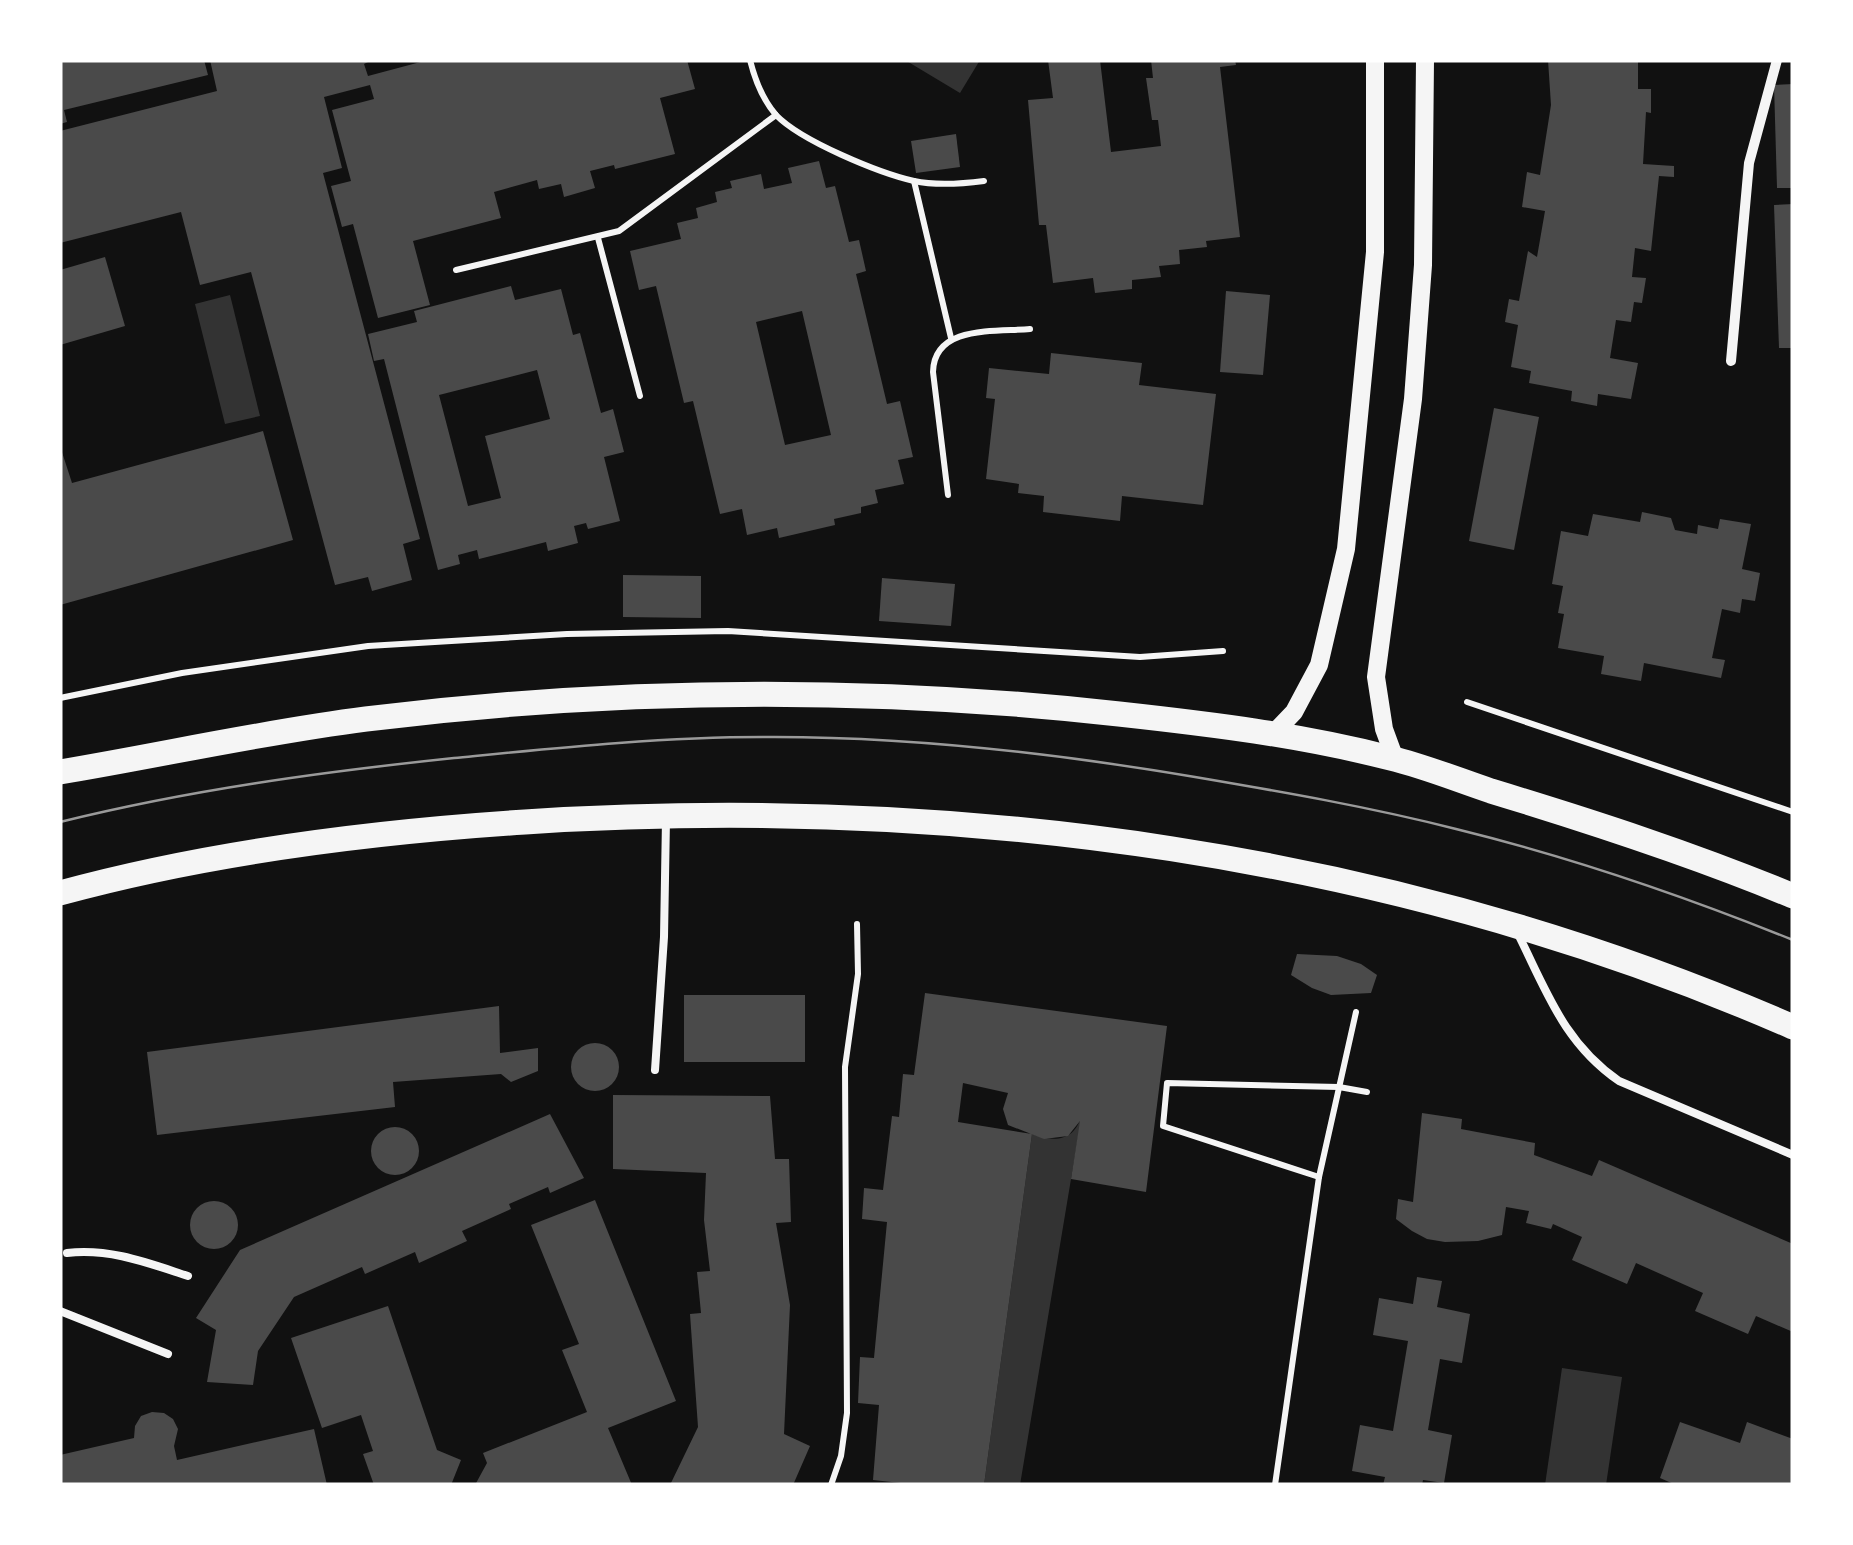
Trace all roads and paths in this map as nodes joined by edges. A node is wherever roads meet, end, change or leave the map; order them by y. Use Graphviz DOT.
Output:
graph roads {
  1 [pos="750,60"];
  2 [pos="1375,60"];
  3 [pos="1426,60"];
  4 [pos="1777,60"];
  5 [pos="776,114"];
  6 [pos="914,181"];
  7 [pos="984,181"];
  8 [pos="598,238"];
  9 [pos="456,270"];
  10 [pos="1030,329"];
  11 [pos="951,338"];
  12 [pos="1731,361"];
  13 [pos="640,396"];
  14 [pos="948,495"];
  15 [pos="1222,650"];
  16 [pos="60,698"];
  17 [pos="1467,702"];
  18 [pos="1272,734"];
  19 [pos="1394,758"];
  20 [pos="60,772"];
  21 [pos="1793,812"];
  22 [pos="666,815"];
  23 [pos="60,893"];
  24 [pos="1793,896"];
  25 [pos="857,924"];
  26 [pos="1514,926"];
  27 [pos="1356,1012"];
  28 [pos="1793,1027"];
  29 [pos="655,1070"];
  30 [pos="1339,1087"];
  31 [pos="1367,1092"];
  32 [pos="1793,1155"];
  33 [pos="1319,1177"];
  34 [pos="66,1253"];
  35 [pos="188,1276"];
  36 [pos="60,1311"];
  37 [pos="168,1354"];
  38 [pos="832,1485"];
  39 [pos="1275,1485"];
  1 -- 5 [label="path"];
  2 -- 18 [label="street"];
  3 -- 19 [label="street"];
  4 -- 12 [label="street"];
  5 -- 6 [label="path"];
  5 -- 8 [label="path"];
  6 -- 7 [label="path"];
  6 -- 11 [label="path"];
  8 -- 9 [label="path"];
  8 -- 13 [label="path"];
  10 -- 11 [label="path"];
  11 -- 14 [label="path"];
  15 -- 16 [label="path"];
  17 -- 21 [label="path"];
  18 -- 19 [label="main road"];
  18 -- 20 [label="main road"];
  19 -- 24 [label="main road"];
  22 -- 23 [label="main road"];
  22 -- 26 [label="main road"];
  22 -- 29 [label="lane"];
  25 -- 38 [label="path"];
  26 -- 28 [label="main road"];
  26 -- 32 [label="lane"];
  27 -- 30 [label="path"];
  30 -- 31 [label="path"];
  30 -- 33 [label="path"];
  30 -- 33 [label="path"];
  33 -- 39 [label="path"];
  34 -- 35 [label="lane"];
  36 -- 37 [label="lane"];
}
